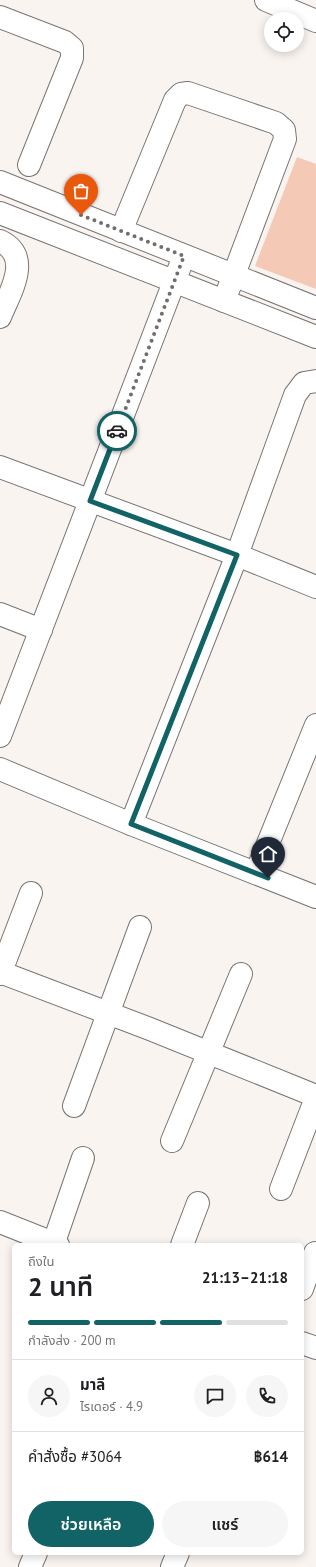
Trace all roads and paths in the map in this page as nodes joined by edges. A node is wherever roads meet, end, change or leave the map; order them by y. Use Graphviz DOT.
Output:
graph roads {
  1 [pos="266,0"];
  2 [pos="0,17"];
  3 [pos="316,21"];
  4 [pos="29,165"];
  5 [pos="0,182"];
  6 [pos="0,213"];
  7 [pos="121,231"];
  8 [pos="0,241"];
  9 [pos="184,256"];
  10 [pos="234,276"];
  11 [pos="175,281"];
  12 [pos="224,301"];
  13 [pos="316,308"];
  14 [pos="0,317"];
  15 [pos="316,337"];
  16 [pos="316,381"];
  17 [pos="0,467"];
  18 [pos="90,501"];
  19 [pos="237,555"];
  20 [pos="316,587"];
  21 [pos="0,614"];
  22 [pos="40,630"];
  23 [pos="316,724"];
  24 [pos="0,736"];
  25 [pos="0,769"];
  26 [pos="131,824"];
  27 [pos="256,873"];
  28 [pos="31,893"];
  29 [pos="316,897"];
  30 [pos="140,927"];
  31 [pos="0,973"];
  32 [pos="241,974"];
  33 [pos="108,1013"];
  34 [pos="209,1052"];
  35 [pos="316,1097"];
  36 [pos="74,1106"];
  37 [pos="172,1141"];
  38 [pos="83,1158"];
  39 [pos="281,1189"];
  40 [pos="198,1203"];
  41 [pos="0,1222"];
  42 [pos="52,1243"];
  43 [pos="55,1243"];
  44 [pos="183,1243"];
  45 [pos="314,1253"];
  46 [pos="304,1283"];
  47 [pos="304,1344"];
  48 [pos="316,1348"];
  49 [pos="35,1555"];
  50 [pos="177,1555"];
  51 [pos="30,1567"];
  52 [pos="172,1567"];
  1 -- 3 [label="street"];
  2 -- 4 [label="street"];
  5 -- 7 [label="street"];
  6 -- 11 [label="street"];
  7 -- 9 [label="street"];
  7 -- 10 [label="street"];
  8 -- 14 [label="street"];
  9 -- 10 [label="street"];
  9 -- 11 [label="street"];
  10 -- 12 [label="street"];
  10 -- 13 [label="street"];
  11 -- 12 [label="street"];
  11 -- 18 [label="street"];
  12 -- 15 [label="street"];
  16 -- 19 [label="street"];
  17 -- 18 [label="street"];
  18 -- 19 [label="street"];
  18 -- 22 [label="street"];
  19 -- 20 [label="street"];
  19 -- 26 [label="street"];
  21 -- 22 [label="street"];
  22 -- 24 [label="street"];
  23 -- 27 [label="street"];
  25 -- 26 [label="street"];
  26 -- 27 [label="street"];
  27 -- 29 [label="street"];
  28 -- 31 [label="street"];
  30 -- 33 [label="street"];
  31 -- 33 [label="street"];
  32 -- 34 [label="street"];
  33 -- 34 [label="street"];
  33 -- 36 [label="street"];
  34 -- 35 [label="street"];
  34 -- 37 [label="street"];
  35 -- 39 [label="street"];
  38 -- 43 [label="street"];
  40 -- 44 [label="street"];
  41 -- 42 [label="street"];
  45 -- 46 [label="street"];
  47 -- 48 [label="street"];
  49 -- 51 [label="street"];
  50 -- 52 [label="street"];
}
